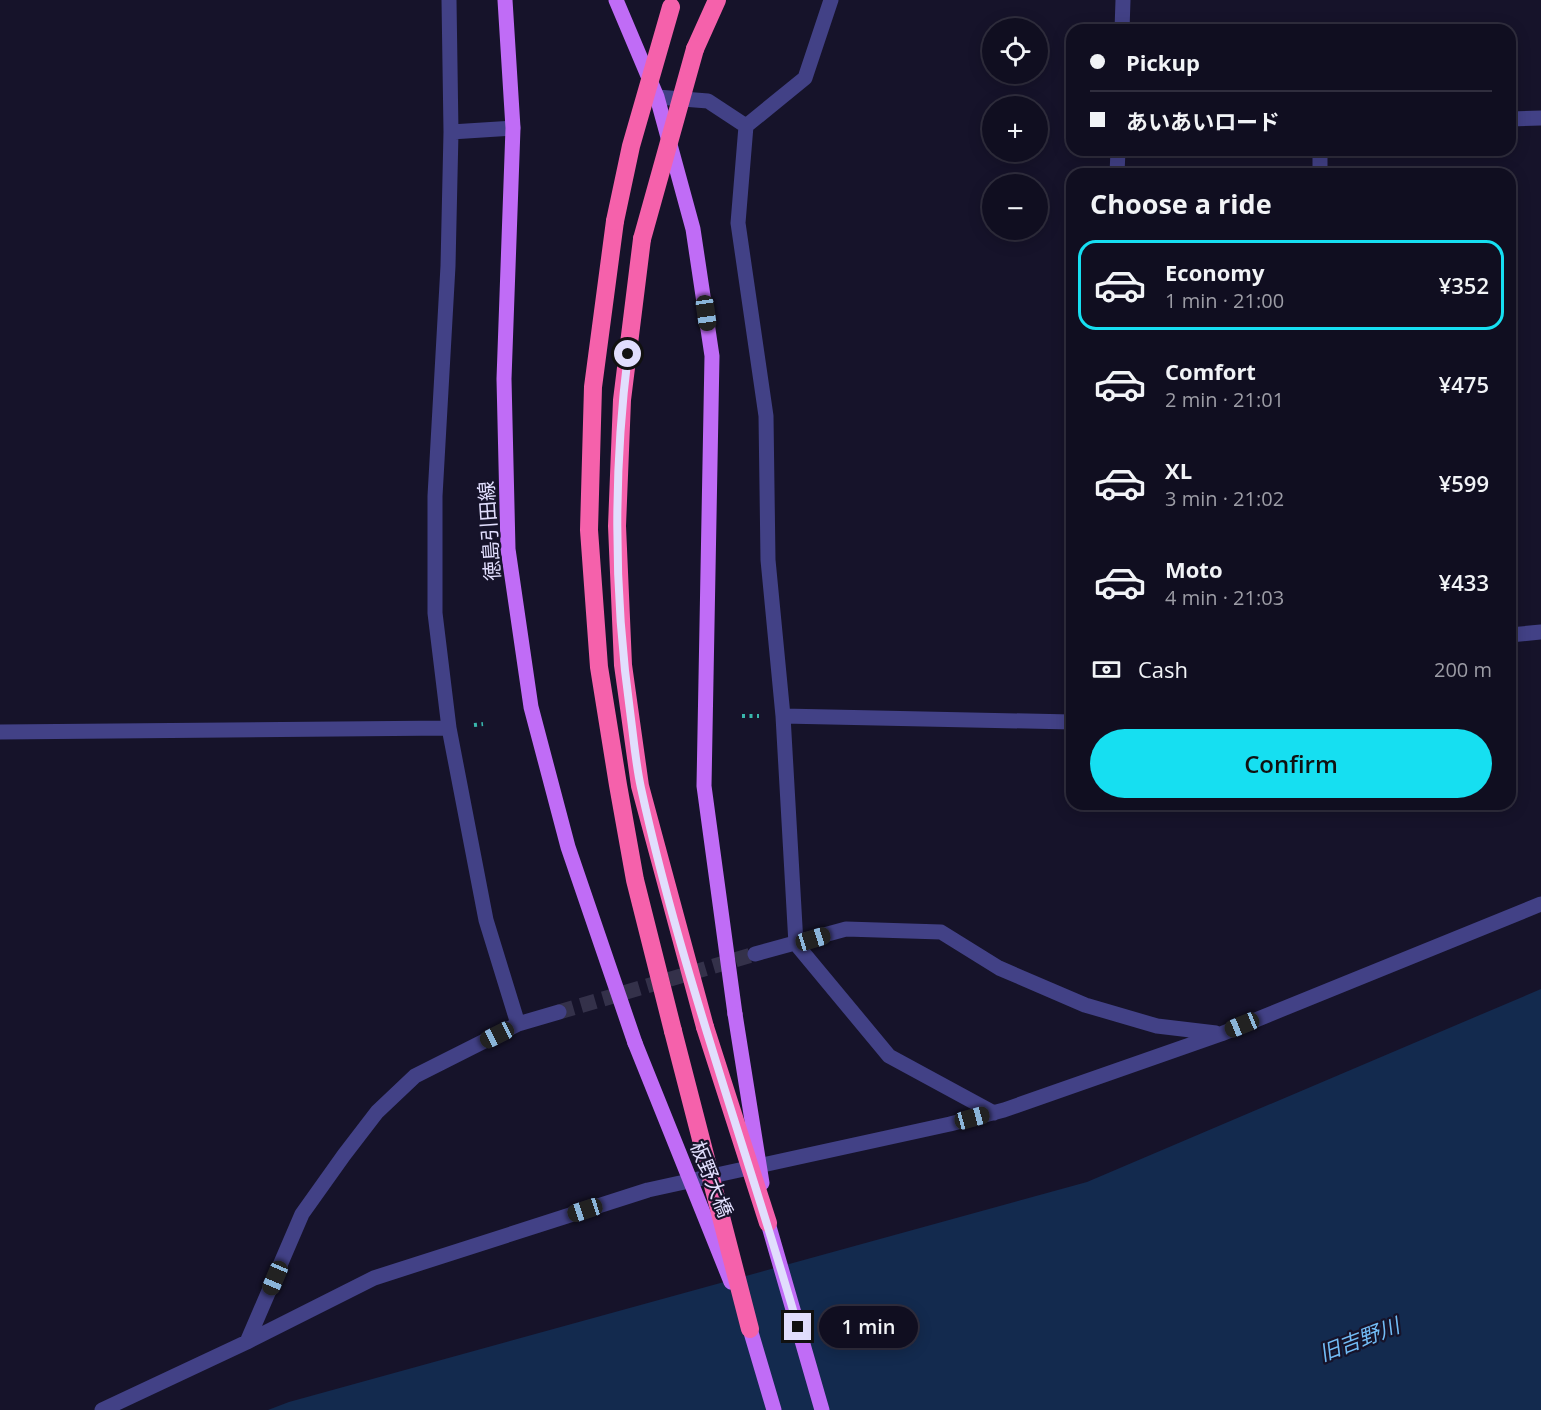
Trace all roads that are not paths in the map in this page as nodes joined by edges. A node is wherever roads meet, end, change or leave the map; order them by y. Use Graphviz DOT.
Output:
graph roads {
  1 [pos="449,0"];
  2 [pos="505,0"];
  3 [pos="616,0"];
  4 [pos="717,0"];
  5 [pos="831,0"];
  6 [pos="1123,0"];
  7 [pos="673,4"];
  8 [pos="1122,24"];
  9 [pos="657,98"];
  10 [pos="1541,118"];
  11 [pos="1516,119"];
  12 [pos="746,126"];
  13 [pos="513,128"];
  14 [pos="451,132"];
  15 [pos="1541,632"];
  16 [pos="1516,634"];
  17 [pos="783,716"];
  18 [pos="1066,722"];
  19 [pos="449,728"];
  20 [pos="0,732"];
  21 [pos="1541,904"];
  22 [pos="796,944"];
  23 [pos="755,954"];
  24 [pos="559,1012"];
  25 [pos="518,1024"];
  26 [pos="1221,1034"];
  27 [pos="635,1043"];
  28 [pos="994,1113"];
  29 [pos="768,1223"];
  30 [pos="750,1329"];
  31 [pos="247,1342"];
  32 [pos="102,1410"];
  33 [pos="774,1410"];
  34 [pos="822,1410"];
  1 -- 14 [label="street"];
  2 -- 13 [label="main road, 徳島引田線"];
  3 -- 9 [label="main road"];
  4 -- 29 [label="highway, bridge"];
  5 -- 12 [label="street"];
  6 -- 8 [label="street"];
  7 -- 30 [label="highway, bridge"];
  9 -- 12 [label="street"];
  9 -- 29 [label="main road, 板野大橋, bridge"];
  10 -- 11 [label="street"];
  12 -- 17 [label="street"];
  13 -- 14 [label="street"];
  13 -- 27 [label="main road, 徳島引田線"];
  14 -- 19 [label="street"];
  15 -- 16 [label="street"];
  17 -- 18 [label="street"];
  17 -- 22 [label="street"];
  19 -- 20 [label="street"];
  19 -- 25 [label="street"];
  21 -- 26 [label="street"];
  22 -- 23 [label="street"];
  22 -- 26 [label="street"];
  22 -- 28 [label="street"];
  24 -- 25 [label="street"];
  25 -- 31 [label="street"];
  26 -- 28 [label="street"];
  27 -- 30 [label="main road, 板野大橋, bridge"];
  28 -- 31 [label="street"];
  29 -- 34 [label="main road, 板野大橋"];
  30 -- 33 [label="main road, 板野大橋"];
  31 -- 32 [label="street"];
}
